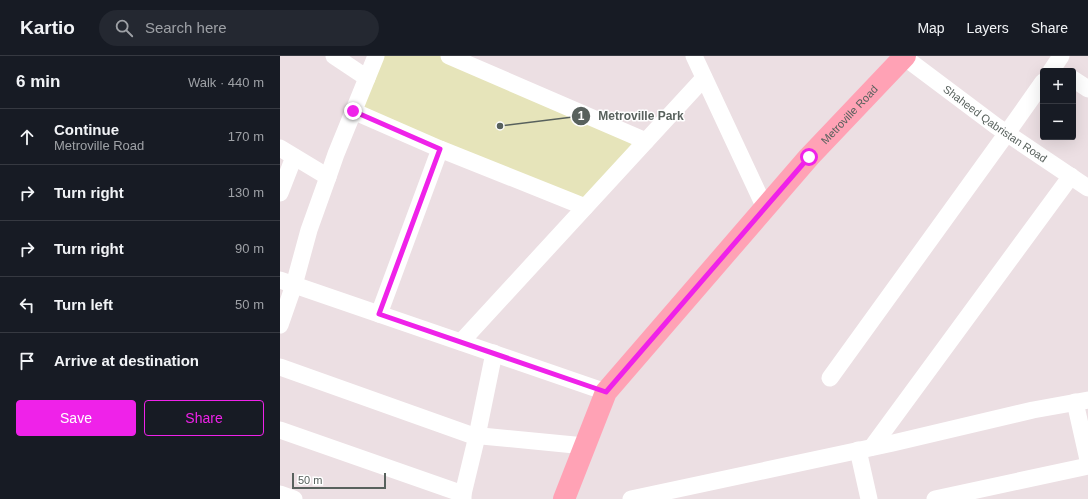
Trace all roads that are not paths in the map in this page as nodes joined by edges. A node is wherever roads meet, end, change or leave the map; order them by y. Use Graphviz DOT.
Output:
graph roads {
  1 [pos="334,56"];
  2 [pos="376,56"];
  3 [pos="449,56"];
  4 [pos="694,56"];
  5 [pos="905,56"];
  6 [pos="367,78"];
  7 [pos="704,78"];
  8 [pos="1076,81"];
  9 [pos="1040,86"];
  10 [pos="1088,89"];
  11 [pos="353,111"];
  12 [pos="1007,133"];
  13 [pos="646,141"];
  14 [pos="440,149"];
  15 [pos="287,152"];
  16 [pos="328,176"];
  17 [pos="1071,176"];
  18 [pos="1088,188"];
  19 [pos="280,193"];
  20 [pos="585,207"];
  21 [pos="765,208"];
  22 [pos="287,282"];
  23 [pos="379,314"];
  24 [pos="280,326"];
  25 [pos="461,342"];
  26 [pos="494,353"];
  27 [pos="280,367"];
  28 [pos="830,378"];
  29 [pos="606,392"];
  30 [pos="1082,401"];
  31 [pos="280,430"];
  32 [pos="477,436"];
  33 [pos="585,446"];
  34 [pos="865,449"];
  35 [pos="1088,460"];
  36 [pos="1088,466"];
  37 [pos="463,496"];
  38 [pos="642,498"];
  39 [pos="564,499"];
  40 [pos="869,499"];
  41 [pos="935,499"];
  1 -- 6 [label="street"];
  2 -- 6 [label="street"];
  3 -- 13 [label="street"];
  4 -- 7 [label="street"];
  5 -- 12 [label="street, Shaheed Qabristan Road"];
  5 -- 21 [label="main road, Metroville Road"];
  6 -- 11 [label="street"];
  7 -- 13 [label="street"];
  7 -- 21 [label="street"];
  8 -- 10 [label="street"];
  9 -- 12 [label="street"];
  11 -- 14 [label="street"];
  11 -- 16 [label="street"];
  12 -- 17 [label="street, Shaheed Qabristan Road"];
  12 -- 28 [label="street"];
  13 -- 20 [label="street"];
  14 -- 20 [label="street"];
  14 -- 23 [label="street"];
  15 -- 16 [label="street"];
  15 -- 19 [label="street"];
  16 -- 22 [label="street"];
  17 -- 18 [label="street, Shaheed Qabristan Road"];
  17 -- 34 [label="street"];
  20 -- 25 [label="street"];
  21 -- 29 [label="main road, Metroville Road"];
  22 -- 23 [label="street"];
  22 -- 24 [label="street"];
  23 -- 25 [label="street"];
  25 -- 26 [label="street"];
  26 -- 29 [label="street"];
  26 -- 32 [label="street"];
  27 -- 32 [label="street"];
  29 -- 33 [label="main road, Metroville Road"];
  30 -- 34 [label="street"];
  30 -- 35 [label="street"];
  31 -- 37 [label="street"];
  32 -- 33 [label="street"];
  32 -- 37 [label="street"];
  33 -- 39 [label="main road, Metroville Road"];
  34 -- 38 [label="street"];
  34 -- 40 [label="street"];
  36 -- 41 [label="street"];
}
